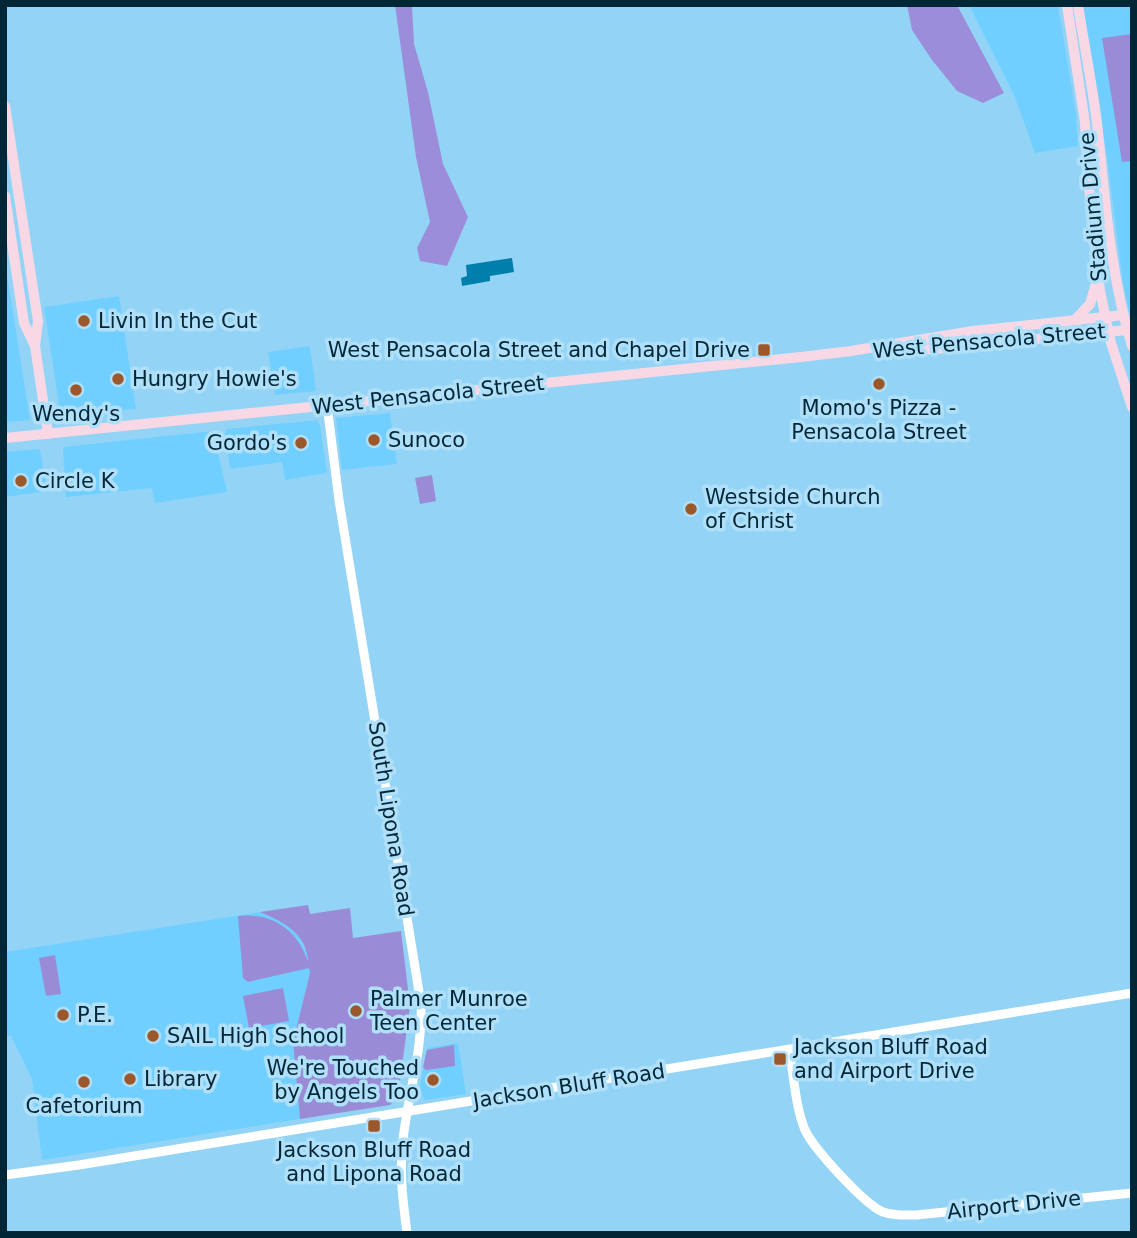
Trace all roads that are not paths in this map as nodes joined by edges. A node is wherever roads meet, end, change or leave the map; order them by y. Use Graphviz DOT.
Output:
graph roads {
  1 [pos="1067,5"];
  2 [pos="1078,5"];
  3 [pos="1084,76"];
  4 [pos="5,106"];
  5 [pos="5,196"];
  6 [pos="1098,274"];
  7 [pos="1123,314"];
  8 [pos="1105,317"];
  9 [pos="1075,320"];
  10 [pos="1127,330"];
  11 [pos="1108,332"];
  12 [pos="35,346"];
  13 [pos="1132,346"];
  14 [pos="851,351"];
  15 [pos="327,405"];
  16 [pos="1132,407"];
  17 [pos="48,434"];
  18 [pos="5,438"];
  19 [pos="1132,993"];
  20 [pos="789,1049"];
  21 [pos="407,1112"];
  22 [pos="5,1175"];
  23 [pos="1132,1193"];
  24 [pos="407,1233"];
  1 -- 3 [label="main road, Stadium Drive"];
  2 -- 3 [label="main road, Stadium Drive"];
  3 -- 6 [label="main road, Stadium Drive"];
  3 -- 7 [label="main road, Stadium Drive"];
  4 -- 12 [label="main road"];
  5 -- 12 [label="main road"];
  6 -- 8 [label="main road, Stadium Drive"];
  6 -- 9 [label="main road"];
  7 -- 8 [label="main road, West Pensacola Street"];
  7 -- 10 [label="main road, Stadium Drive"];
  8 -- 9 [label="main road, West Pensacola Street"];
  8 -- 11 [label="main road, Stadium Drive"];
  9 -- 14 [label="main road, West Pensacola Street"];
  10 -- 11 [label="main road, West Pensacola Street"];
  10 -- 13 [label="main road, Stadium Drive"];
  11 -- 14 [label="main road, West Pensacola Street"];
  11 -- 16 [label="main road, Stadium Drive"];
  12 -- 17 [label="main road"];
  14 -- 15 [label="main road, West Pensacola Street"];
  15 -- 17 [label="main road, West Pensacola Street"];
  15 -- 21 [label="street, South Lipona Road"];
  17 -- 18 [label="main road, West Pensacola Street"];
  19 -- 20 [label="street, Jackson Bluff Road"];
  20 -- 21 [label="street, Jackson Bluff Road"];
  20 -- 23 [label="street, Airport Drive"];
  21 -- 22 [label="street, Jackson Bluff Road"];
  21 -- 24 [label="street, South Lipona Road"];
}
